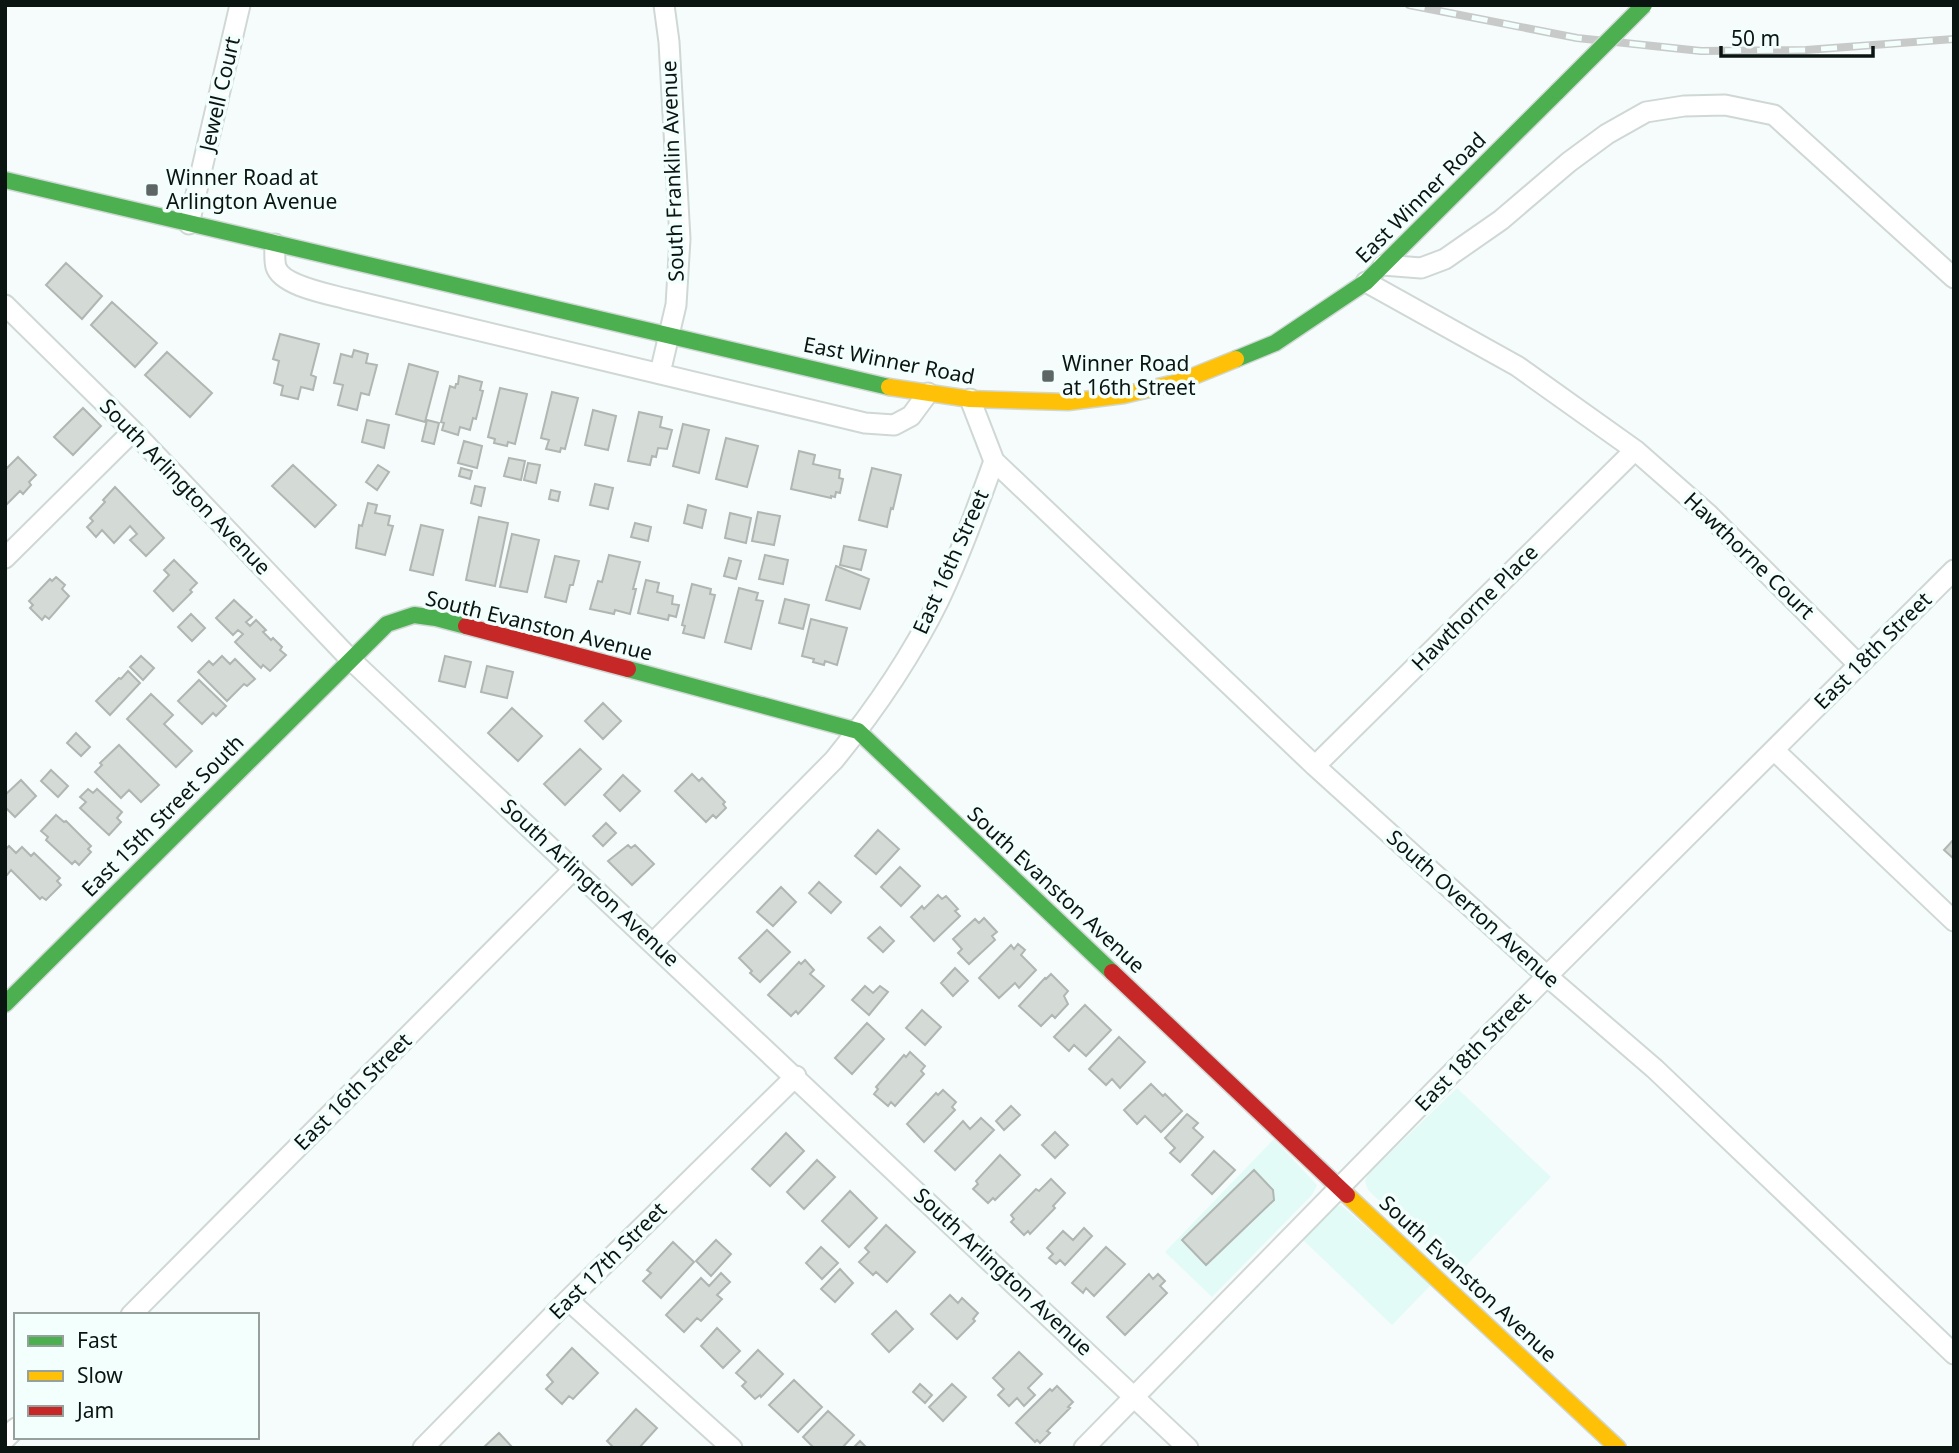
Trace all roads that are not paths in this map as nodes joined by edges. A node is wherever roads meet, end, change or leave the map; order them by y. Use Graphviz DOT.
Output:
graph roads {
  1 [pos="240,5"];
  2 [pos="664,5"];
  3 [pos="1644,5"];
  4 [pos="5,180"];
  5 [pos="189,224"];
  6 [pos="275,244"];
  7 [pos="1383,265"];
  8 [pos="1954,278"];
  9 [pos="1366,282"];
  10 [pos="5,305"];
  11 [pos="670,336"];
  12 [pos="660,373"];
  13 [pos="928,393"];
  14 [pos="970,399"];
  15 [pos="133,431"];
  16 [pos="1635,450"];
  17 [pos="994,461"];
  18 [pos="5,558"];
  19 [pos="1954,570"];
  20 [pos="350,659"];
  21 [pos="1859,665"];
  22 [pos="858,731"];
  23 [pos="1774,750"];
  24 [pos="1315,766"];
  25 [pos="574,869"];
  26 [pos="1954,920"];
  27 [pos="653,943"];
  28 [pos="1547,976"];
  29 [pos="5,1004"];
  30 [pos="796,1076"];
  31 [pos="1340,1188"];
  32 [pos="568,1300"];
  33 [pos="133,1313"];
  34 [pos="1954,1354"];
  35 [pos="1134,1396"];
  36 [pos="423,1448"];
  37 [pos="732,1448"];
  38 [pos="1084,1448"];
  39 [pos="1188,1448"];
  40 [pos="1618,1448"];
  1 -- 5 [label="street, Jewell Court"];
  2 -- 11 [label="street, South Franklin Avenue"];
  3 -- 7 [label="street, East Winner Road, bridge"];
  4 -- 5 [label="street, East Winner Road"];
  5 -- 6 [label="street, East Winner Road"];
  6 -- 11 [label="street, East Winner Road"];
  6 -- 12 [label="street"];
  7 -- 8 [label="street"];
  7 -- 9 [label="street, East Winner Road"];
  9 -- 14 [label="street, East Winner Road"];
  9 -- 16 [label="street, Hawthorne Court"];
  10 -- 15 [label="street, South Arlington Avenue"];
  11 -- 12 [label="street, South Franklin Avenue"];
  11 -- 13 [label="street, East Winner Road"];
  12 -- 13 [label="street"];
  13 -- 14 [label="street, East Winner Road"];
  14 -- 17 [label="street"];
  15 -- 18 [label="street"];
  15 -- 20 [label="street, South Arlington Avenue"];
  16 -- 21 [label="street, Hawthorne Court"];
  16 -- 24 [label="street, Hawthorne Place"];
  17 -- 22 [label="street, East 16th Street"];
  17 -- 24 [label="street, South Overton Avenue"];
  19 -- 21 [label="street, East 18th Street"];
  20 -- 22 [label="street, South Evanston Avenue"];
  20 -- 25 [label="street, South Arlington Avenue"];
  20 -- 29 [label="street, East 15th Street South"];
  21 -- 23 [label="street, East 18th Street"];
  22 -- 27 [label="street, East 16th Street"];
  22 -- 31 [label="street, South Evanston Avenue"];
  23 -- 26 [label="street"];
  23 -- 28 [label="street, East 18th Street"];
  24 -- 28 [label="street, South Overton Avenue"];
  25 -- 27 [label="street, South Arlington Avenue"];
  25 -- 33 [label="street, East 16th Street"];
  27 -- 30 [label="street, South Arlington Avenue"];
  28 -- 31 [label="street, East 18th Street"];
  28 -- 34 [label="street, South Overton Avenue"];
  30 -- 32 [label="street, East 17th Street"];
  30 -- 35 [label="street, South Arlington Avenue"];
  31 -- 35 [label="street, East 18th Street"];
  31 -- 40 [label="street, South Evanston Avenue"];
  32 -- 36 [label="street, East 17th Street"];
  32 -- 37 [label="street"];
  35 -- 38 [label="street, East 18th Street"];
  35 -- 39 [label="street, South Arlington Avenue"];
}
